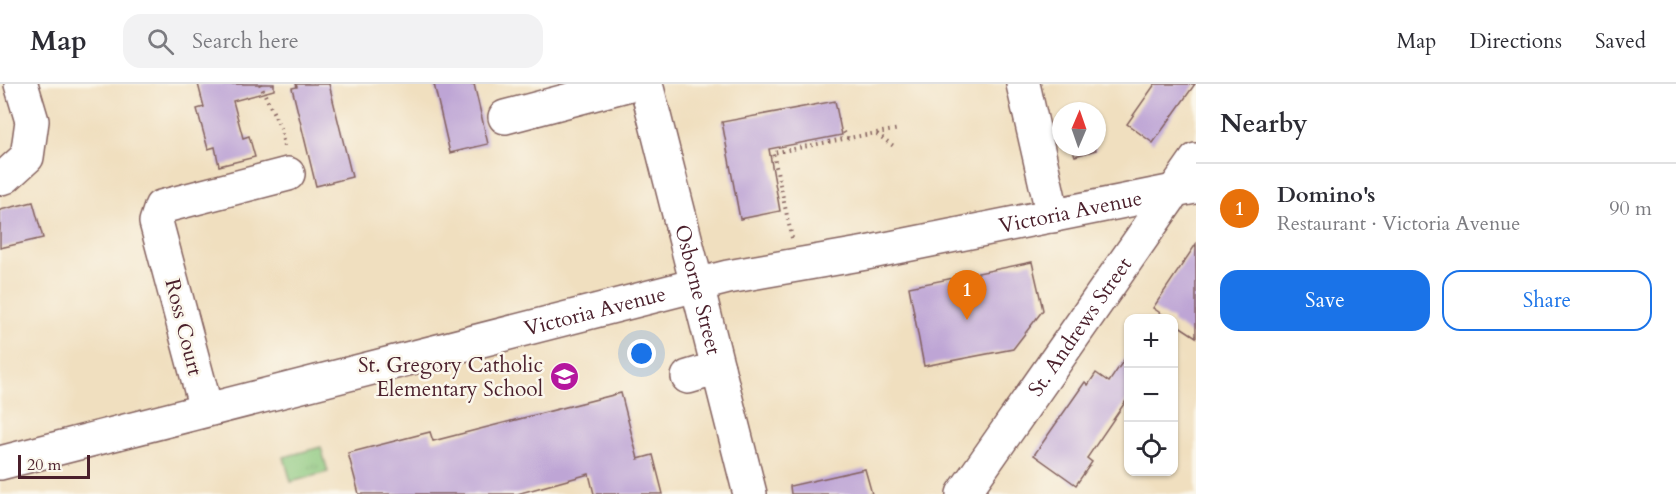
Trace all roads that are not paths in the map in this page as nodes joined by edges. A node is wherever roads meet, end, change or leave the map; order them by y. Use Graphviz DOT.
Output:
graph roads {
  1 [pos="21,84"];
  2 [pos="630,84"];
  3 [pos="646,84"];
  4 [pos="1023,84"];
  5 [pos="505,117"];
  6 [pos="1196,160"];
  7 [pos="288,174"];
  8 [pos="0,178"];
  9 [pos="1186,189"];
  10 [pos="1053,216"];
  11 [pos="697,285"];
  12 [pos="206,409"];
  13 [pos="0,463"];
  14 [pos="750,494"];
  15 [pos="963,494"];
  1 -- 8 [label="street"];
  2 -- 5 [label="street"];
  3 -- 11 [label="street, Osborne Street"];
  4 -- 10 [label="street"];
  6 -- 9 [label="street, St. Andrews Street"];
  7 -- 12 [label="street, Ross Court"];
  9 -- 10 [label="street, Victoria Avenue"];
  9 -- 15 [label="street, St. Andrews Street"];
  10 -- 11 [label="street, Victoria Avenue"];
  11 -- 12 [label="street, Victoria Avenue"];
  11 -- 14 [label="street, Osborne Street"];
  12 -- 13 [label="street, Victoria Avenue"];
}
